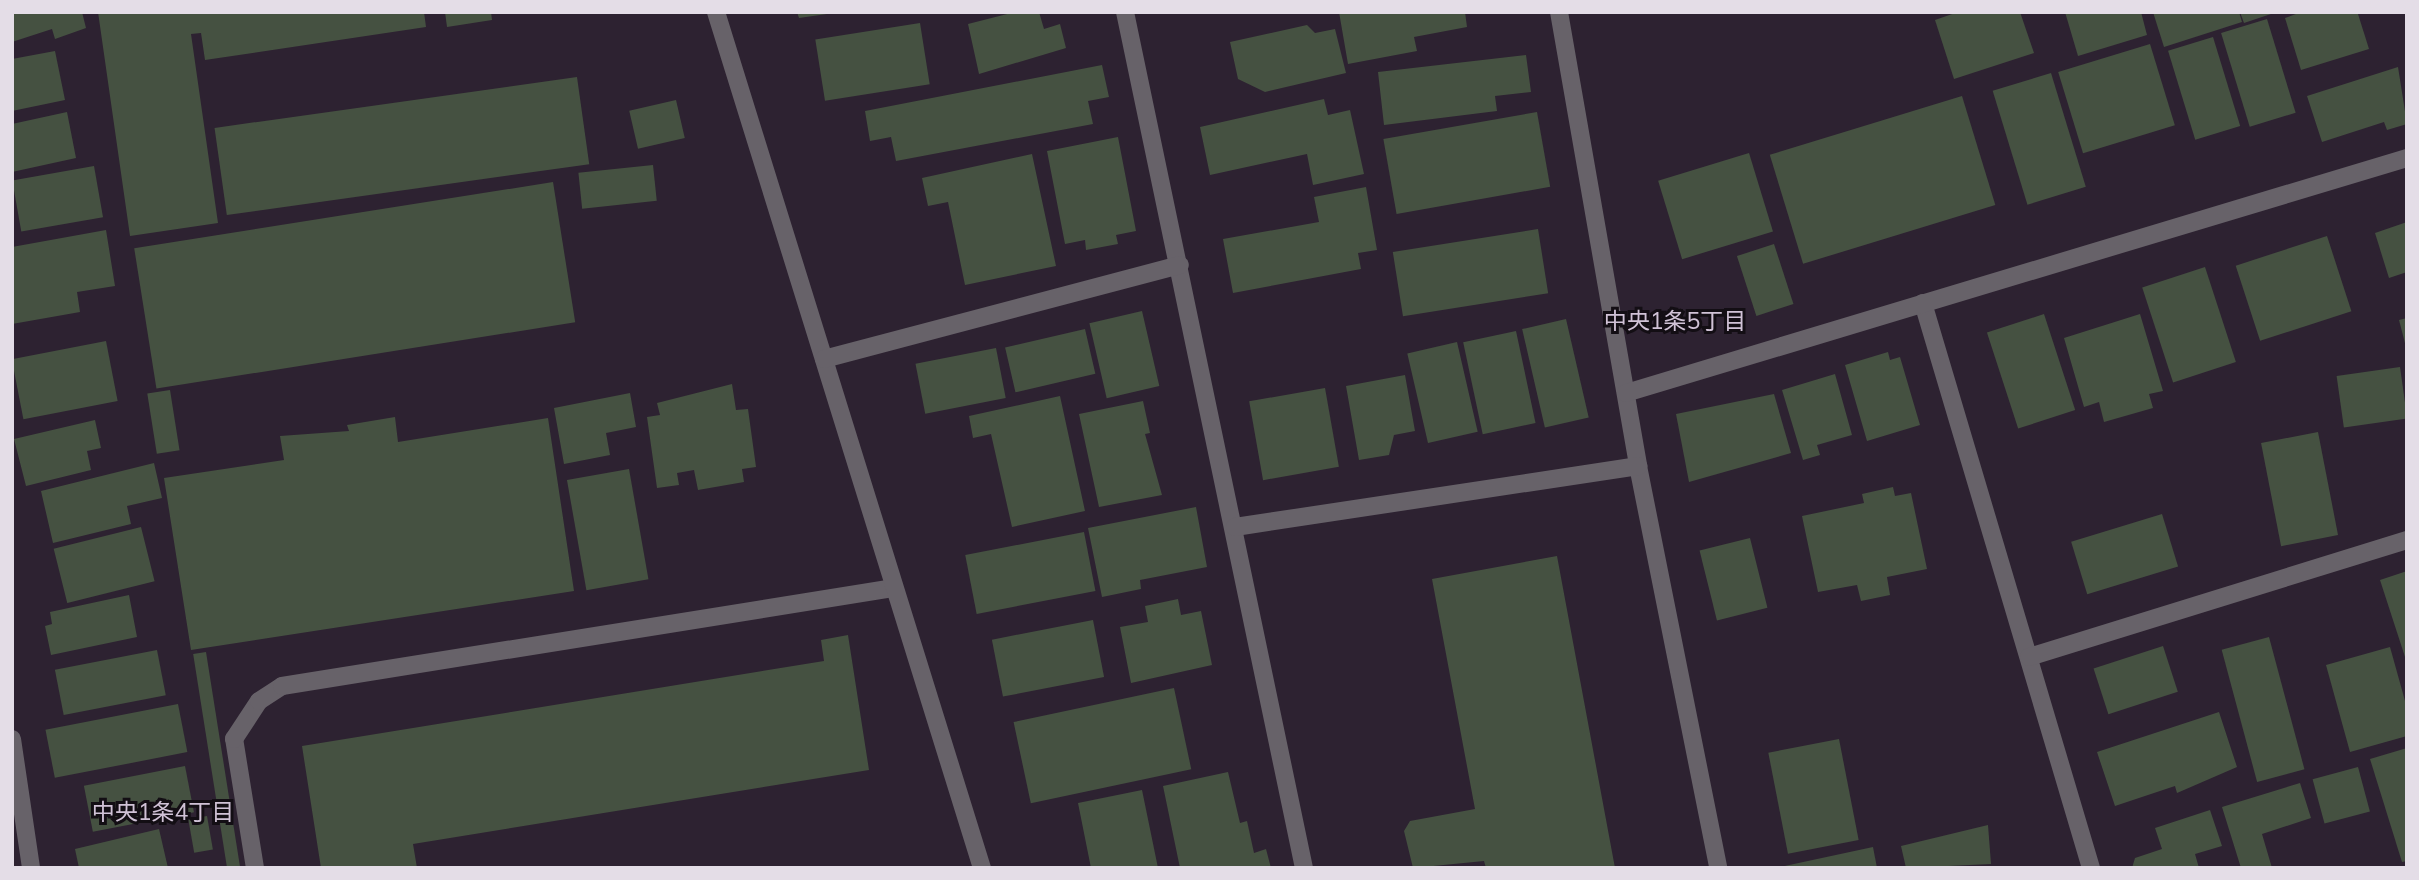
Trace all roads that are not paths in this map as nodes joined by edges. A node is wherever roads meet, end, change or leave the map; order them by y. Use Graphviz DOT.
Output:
graph roads {
  1 [pos="716,12"];
  2 [pos="1125,12"];
  3 [pos="1559,12"];
  4 [pos="2407,158"];
  5 [pos="1180,265"];
  6 [pos="1923,303"];
  7 [pos="824,359"];
  8 [pos="1626,393"];
  9 [pos="1638,466"];
  10 [pos="1235,527"];
  11 [pos="2407,540"];
  12 [pos="894,588"];
  13 [pos="2029,657"];
  14 [pos="12,739"];
  15 [pos="32,868"];
  16 [pos="255,868"];
  17 [pos="982,868"];
  18 [pos="1304,868"];
  19 [pos="1718,868"];
  20 [pos="2091,868"];
  1 -- 7 [label="street"];
  2 -- 5 [label="street"];
  3 -- 8 [label="street"];
  4 -- 6 [label="street"];
  5 -- 7 [label="street"];
  5 -- 10 [label="street"];
  6 -- 8 [label="street"];
  6 -- 13 [label="street"];
  7 -- 12 [label="street"];
  8 -- 9 [label="street"];
  9 -- 10 [label="street"];
  9 -- 19 [label="street"];
  10 -- 18 [label="street"];
  11 -- 13 [label="street"];
  12 -- 16 [label="street"];
  12 -- 17 [label="street"];
  13 -- 20 [label="street"];
  14 -- 15 [label="street"];
}
